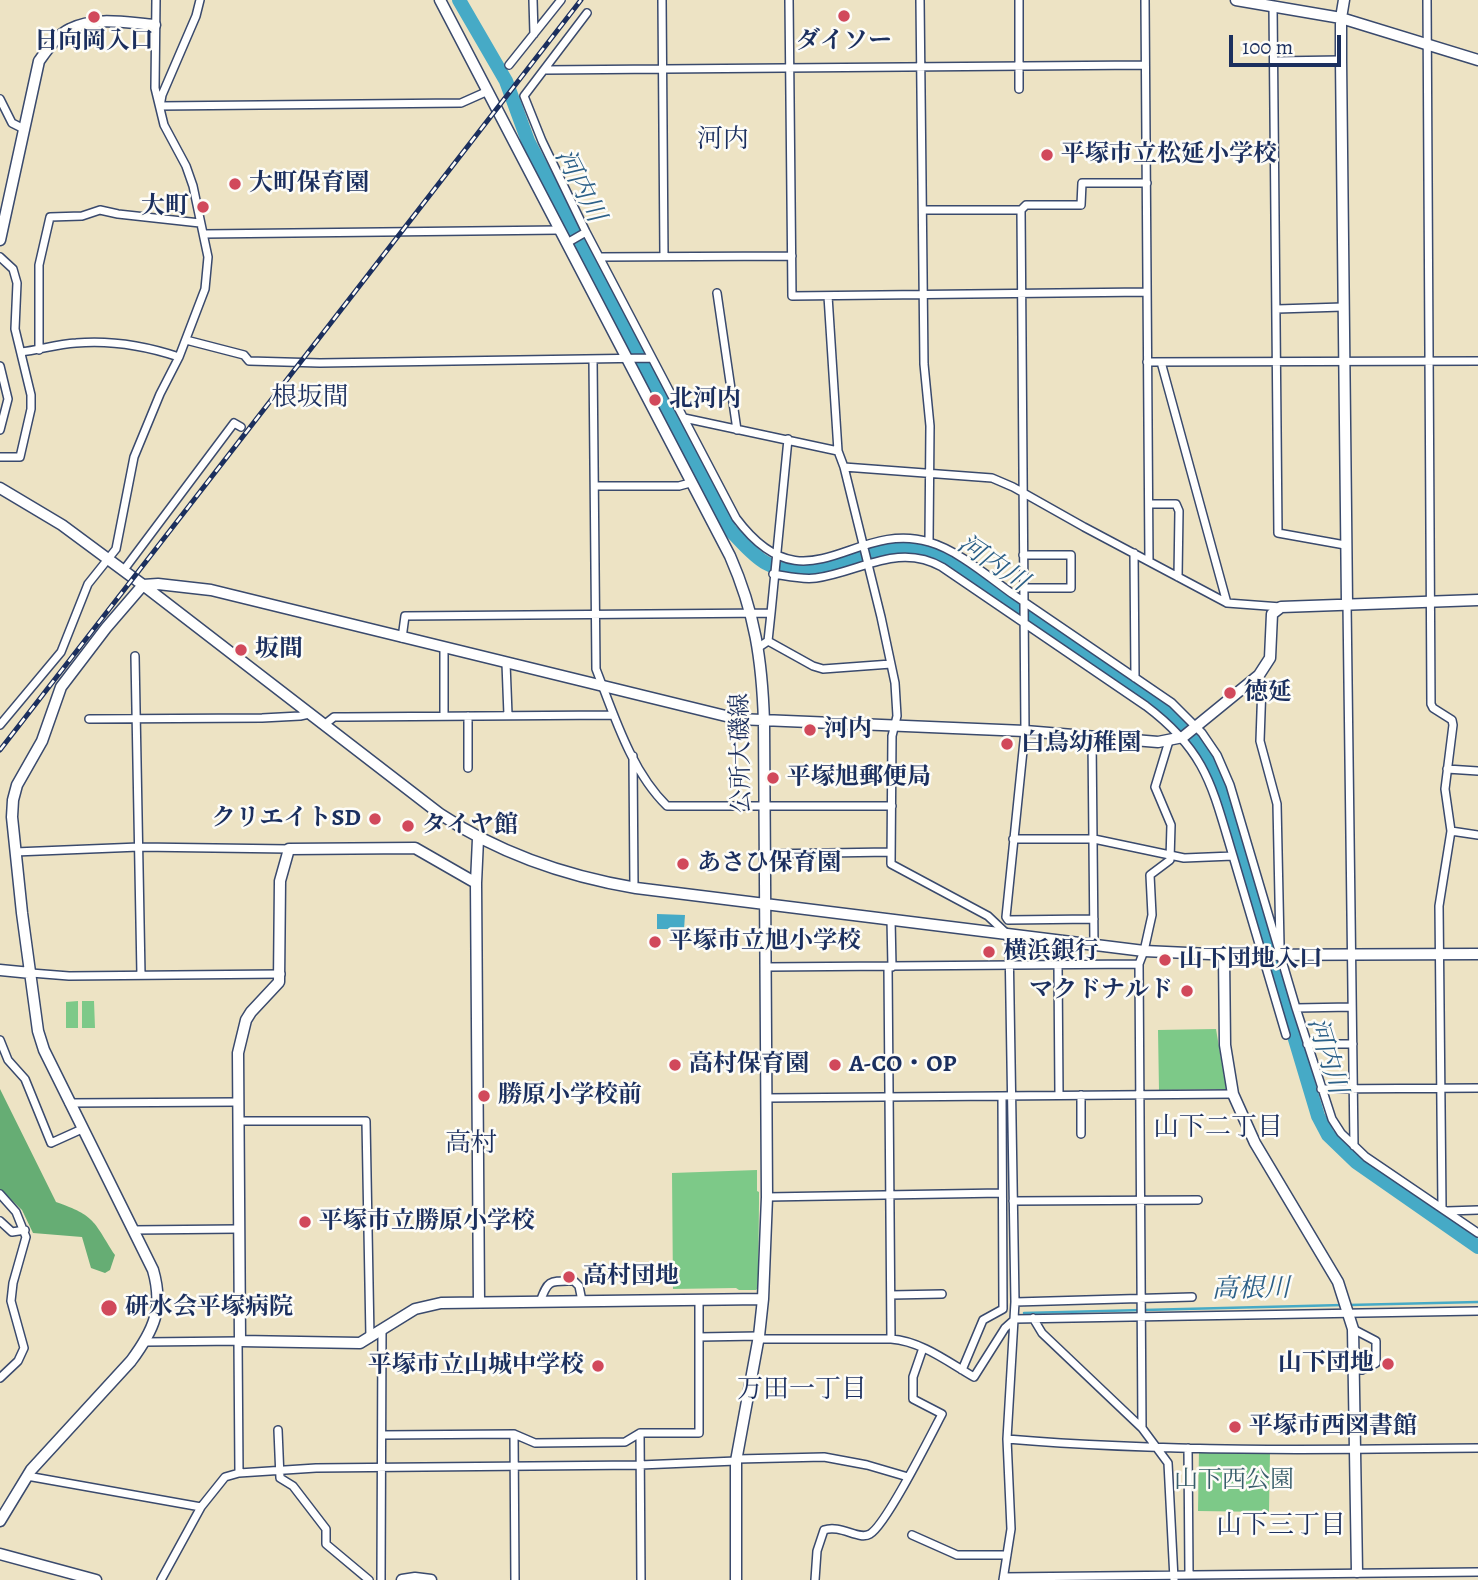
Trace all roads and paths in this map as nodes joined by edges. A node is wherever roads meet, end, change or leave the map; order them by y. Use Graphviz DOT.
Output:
graph roads {
  1 [pos="156,0"];
  2 [pos="200,0"];
  3 [pos="440,0"];
  4 [pos="533,0"];
  5 [pos="561,0"];
  6 [pos="663,0"];
  7 [pos="789,0"];
  8 [pos="920,0"];
  9 [pos="1019,0"];
  10 [pos="1145,0"];
  11 [pos="1236,0"];
  12 [pos="1344,0"];
  13 [pos="1427,0"];
  14 [pos="1300,5"];
  15 [pos="1273,6"];
  16 [pos="587,13"];
  17 [pos="1341,18"];
  18 [pos="155,24"];
  19 [pos="534,35"];
  20 [pos="1427,43"];
  21 [pos="1341,60"];
  22 [pos="1478,60"];
  23 [pos="1274,61"];
  24 [pos="509,65"];
  25 [pos="1146,65"];
  26 [pos="1019,66"];
  27 [pos="790,67"];
  28 [pos="921,67"];
  29 [pos="663,68"];
  30 [pos="544,70"];
  31 [pos="1019,89"];
  32 [pos="488,91"];
  33 [pos="0,99"];
  34 [pos="159,106"];
  35 [pos="24,129"];
  36 [pos="1147,183"];
  37 [pos="923,210"];
  38 [pos="1020,210"];
  39 [pos="201,223"];
  40 [pos="560,230"];
  41 [pos="586,232"];
  42 [pos="204,234"];
  43 [pos="0,240"];
  44 [pos="569,242"];
  45 [pos="664,256"];
  46 [pos="792,256"];
  47 [pos="0,257"];
  48 [pos="600,257"];
  49 [pos="1147,292"];
  50 [pos="717,293"];
  51 [pos="1022,293"];
  52 [pos="923,294"];
  53 [pos="828,296"];
  54 [pos="1343,307"];
  55 [pos="1277,309"];
  56 [pos="186,340"];
  57 [pos="39,349"];
  58 [pos="21,352"];
  59 [pos="179,357"];
  60 [pos="629,358"];
  61 [pos="650,358"];
  62 [pos="593,359"];
  63 [pos="1277,361"];
  64 [pos="1343,361"];
  65 [pos="1429,361"];
  66 [pos="1478,361"];
  67 [pos="1147,362"];
  68 [pos="1161,362"];
  69 [pos="0,366"];
  70 [pos="684,418"];
  71 [pos="240,427"];
  72 [pos="0,430"];
  73 [pos="737,430"];
  74 [pos="788,439"];
  75 [pos="838,451"];
  76 [pos="0,457"];
  77 [pos="844,467"];
  78 [pos="929,472"];
  79 [pos="690,482"];
  80 [pos="595,486"];
  81 [pos="0,488"];
  82 [pos="1022,492"];
  83 [pos="1149,504"];
  84 [pos="929,541"];
  85 [pos="1345,545"];
  86 [pos="863,547"];
  87 [pos="775,553"];
  88 [pos="1134,553"];
  89 [pos="1023,555"];
  90 [pos="107,559"];
  91 [pos="1149,561"];
  92 [pos="867,564"];
  93 [pos="123,571"];
  94 [pos="773,574"];
  95 [pos="1178,577"];
  96 [pos="143,585"];
  97 [pos="1023,588"];
  98 [pos="1478,600"];
  99 [pos="1024,601"];
  100 [pos="1227,603"];
  101 [pos="1347,603"];
  102 [pos="1429,603"];
  103 [pos="1281,607"];
  104 [pos="752,613"];
  105 [pos="771,613"];
  106 [pos="594,615"];
  107 [pos="1023,623"];
  108 [pos="402,638"];
  109 [pos="763,644"];
  110 [pos="444,648"];
  111 [pos="135,656"];
  112 [pos="506,663"];
  113 [pos="891,664"];
  114 [pos="1259,675"];
  115 [pos="1135,678"];
  116 [pos="602,686"];
  117 [pos="309,714"];
  118 [pos="508,715"];
  119 [pos="614,715"];
  120 [pos="444,716"];
  121 [pos="468,716"];
  122 [pos="89,719"];
  123 [pos="136,719"];
  124 [pos="764,722"];
  125 [pos="324,725"];
  126 [pos="0,726"];
  127 [pos="893,726"];
  128 [pos="1196,727"];
  129 [pos="1025,731"];
  130 [pos="1184,737"];
  131 [pos="1092,738"];
  132 [pos="1169,741"];
  133 [pos="633,756"];
  134 [pos="468,768"];
  135 [pos="1447,769"];
  136 [pos="1478,771"];
  137 [pos="764,806"];
  138 [pos="892,806"];
  139 [pos="1451,831"];
  140 [pos="1478,835"];
  141 [pos="478,839"];
  142 [pos="1013,839"];
  143 [pos="1094,839"];
  144 [pos="139,847"];
  145 [pos="289,849"];
  146 [pos="15,852"];
  147 [pos="890,852"];
  148 [pos="764,854"];
  149 [pos="1170,855"];
  150 [pos="1233,856"];
  151 [pos="476,883"];
  152 [pos="634,888"];
  153 [pos="764,903"];
  154 [pos="891,919"];
  155 [pos="1094,919"];
  156 [pos="1007,934"];
  157 [pos="1094,945"];
  158 [pos="1144,951"];
  159 [pos="1439,954"];
  160 [pos="1478,954"];
  161 [pos="1224,955"];
  162 [pos="1352,955"];
  163 [pos="1262,956"];
  164 [pos="1279,956"];
  165 [pos="1139,964"];
  166 [pos="1010,965"];
  167 [pos="1058,965"];
  168 [pos="766,967"];
  169 [pos="890,967"];
  170 [pos="0,970"];
  171 [pos="31,973"];
  172 [pos="281,974"];
  173 [pos="141,975"];
  174 [pos="1352,1007"];
  175 [pos="1296,1008"];
  176 [pos="1286,1035"];
  177 [pos="0,1040"];
  178 [pos="1307,1044"];
  179 [pos="1353,1044"];
  180 [pos="1441,1088"];
  181 [pos="1478,1088"];
  182 [pos="1321,1089"];
  183 [pos="1355,1089"];
  184 [pos="1233,1094"];
  185 [pos="1059,1095"];
  186 [pos="1081,1095"];
  187 [pos="1140,1095"];
  188 [pos="890,1096"];
  189 [pos="1002,1096"];
  190 [pos="1012,1096"];
  191 [pos="767,1098"];
  192 [pos="238,1102"];
  193 [pos="69,1104"];
  194 [pos="238,1121"];
  195 [pos="82,1129"];
  196 [pos="1081,1134"];
  197 [pos="1354,1146"];
  198 [pos="0,1194"];
  199 [pos="890,1194"];
  200 [pos="1002,1194"];
  201 [pos="767,1197"];
  202 [pos="1198,1200"];
  203 [pos="1013,1201"];
  204 [pos="1139,1201"];
  205 [pos="1444,1209"];
  206 [pos="1478,1210"];
  207 [pos="0,1222"];
  208 [pos="238,1229"];
  209 [pos="25,1230"];
  210 [pos="133,1230"];
  211 [pos="1478,1233"];
  212 [pos="942,1294"];
  213 [pos="891,1295"];
  214 [pos="1192,1297"];
  215 [pos="1141,1298"];
  216 [pos="763,1299"];
  217 [pos="699,1300"];
  218 [pos="582,1301"];
  219 [pos="479,1302"];
  220 [pos="540,1302"];
  221 [pos="1015,1302"];
  222 [pos="1478,1311"];
  223 [pos="1349,1312"];
  224 [pos="1141,1316"];
  225 [pos="1033,1318"];
  226 [pos="1015,1319"];
  227 [pos="1353,1329"];
  228 [pos="382,1330"];
  229 [pos="699,1337"];
  230 [pos="759,1337"];
  231 [pos="370,1338"];
  232 [pos="891,1339"];
  233 [pos="239,1341"];
  234 [pos="145,1342"];
  235 [pos="923,1348"];
  236 [pos="962,1370"];
  237 [pos="1355,1370"];
  238 [pos="0,1378"];
  239 [pos="1142,1428"];
  240 [pos="278,1430"];
  241 [pos="640,1433"];
  242 [pos="514,1434"];
  243 [pos="382,1435"];
  244 [pos="1007,1440"];
  245 [pos="1157,1447"];
  246 [pos="1188,1448"];
  247 [pos="1478,1448"];
  248 [pos="1356,1449"];
  249 [pos="736,1460"];
  250 [pos="514,1465"];
  251 [pos="640,1465"];
  252 [pos="382,1467"];
  253 [pos="278,1470"];
  254 [pos="239,1473"];
  255 [pos="27,1476"];
  256 [pos="908,1477"];
  257 [pos="201,1507"];
  258 [pos="1,1515"];
  259 [pos="912,1535"];
  260 [pos="0,1554"];
  261 [pos="1007,1555"];
  262 [pos="1357,1572"];
  263 [pos="1478,1572"];
  264 [pos="1189,1574"];
  265 [pos="1082,1578"];
  266 [pos="1174,1578"];
  267 [pos="1004,1579"];
  268 [pos="96,1580"];
  269 [pos="161,1580"];
  270 [pos="369,1580"];
  271 [pos="381,1580"];
  272 [pos="402,1580"];
  273 [pos="431,1580"];
  274 [pos="515,1580"];
  275 [pos="641,1580"];
  276 [pos="736,1580"];
  277 [pos="815,1580"];
  1 -- 18 [label="street"];
  2 -- 34 [label="street"];
  3 -- 32 [label="street, 公所大磯線"];
  4 -- 19 [label="street"];
  5 -- 19 [label="street"];
  6 -- 29 [label="street"];
  7 -- 27 [label="street"];
  8 -- 28 [label="street"];
  9 -- 26 [label="street"];
  10 -- 25 [label="street"];
  11 -- 15 [label="street"];
  12 -- 17 [label="street"];
  13 -- 20 [label="street"];
  14 -- 15 [label="street"];
  14 -- 17 [label="street"];
  15 -- 23 [label="street"];
  16 -- 30 [label="street"];
  17 -- 20 [label="street"];
  17 -- 21 [label="street"];
  18 -- 34 [label="street"];
  18 -- 35 [label="street"];
  19 -- 24 [label="street"];
  20 -- 22 [label="street"];
  20 -- 65 [label="street"];
  21 -- 23 [label="street"];
  21 -- 54 [label="street"];
  23 -- 55 [label="street"];
  25 -- 26 [label="street"];
  25 -- 36 [label="street"];
  26 -- 28 [label="street"];
  26 -- 31 [label="street"];
  27 -- 28 [label="street"];
  27 -- 29 [label="street"];
  27 -- 46 [label="street"];
  28 -- 37 [label="street"];
  29 -- 30 [label="street"];
  29 -- 45 [label="street"];
  30 -- 41 [label="street"];
  32 -- 34 [label="street"];
  32 -- 40 [label="street, 公所大磯線"];
  33 -- 35 [label="street"];
  34 -- 39 [label="street"];
  35 -- 43 [label="street"];
  36 -- 38 [label="street"];
  36 -- 49 [label="street"];
  37 -- 38 [label="street"];
  37 -- 52 [label="street"];
  38 -- 51 [label="street"];
  39 -- 42 [label="street"];
  39 -- 57 [label="street"];
  40 -- 42 [label="street"];
  40 -- 44 [label="street, 公所大磯線"];
  41 -- 44 [label="street"];
  41 -- 48 [label="street"];
  42 -- 56 [label="street"];
  44 -- 60 [label="street, 公所大磯線"];
  45 -- 46 [label="street"];
  45 -- 48 [label="street"];
  46 -- 53 [label="street"];
  47 -- 58 [label="street"];
  48 -- 61 [label="street"];
  49 -- 51 [label="street"];
  49 -- 67 [label="street"];
  50 -- 73 [label="street"];
  51 -- 52 [label="street"];
  51 -- 82 [label="street"];
  52 -- 53 [label="street"];
  52 -- 78 [label="street"];
  53 -- 75 [label="street"];
  54 -- 55 [label="street"];
  54 -- 64 [label="street"];
  55 -- 63 [label="street"];
  56 -- 59 [label="street"];
  56 -- 62 [label="street"];
  57 -- 58 [label="street"];
  57 -- 59 [label="street"];
  58 -- 76 [label="street"];
  59 -- 90 [label="street"];
  60 -- 61 [label="street"];
  60 -- 62 [label="street"];
  60 -- 79 [label="street, 公所大磯線"];
  61 -- 70 [label="street"];
  62 -- 80 [label="street"];
  63 -- 64 [label="street"];
  63 -- 68 [label="street"];
  63 -- 85 [label="street"];
  64 -- 65 [label="street"];
  64 -- 85 [label="street"];
  65 -- 66 [label="street"];
  65 -- 102 [label="street"];
  67 -- 68 [label="street"];
  67 -- 83 [label="street"];
  68 -- 100 [label="street"];
  69 -- 72 [label="street"];
  70 -- 73 [label="street"];
  70 -- 87 [label="street"];
  71 -- 93 [label="street"];
  73 -- 74 [label="street"];
  74 -- 75 [label="street"];
  74 -- 87 [label="street"];
  75 -- 77 [label="street"];
  77 -- 78 [label="street"];
  77 -- 86 [label="street"];
  78 -- 82 [label="street"];
  78 -- 84 [label="street"];
  79 -- 80 [label="street"];
  79 -- 104 [label="street, 公所大磯線"];
  80 -- 106 [label="street"];
  81 -- 90 [label="street"];
  82 -- 88 [label="street"];
  82 -- 89 [label="street"];
  83 -- 91 [label="street"];
  83 -- 95 [label="street"];
  84 -- 86 [label="street"];
  84 -- 99 [label="street"];
  85 -- 101 [label="street"];
  86 -- 87 [label="street"];
  86 -- 92 [label="street"];
  87 -- 94 [label="street"];
  88 -- 91 [label="street"];
  88 -- 115 [label="street"];
  89 -- 97 [label="street"];
  89 -- 97 [label="street"];
  90 -- 93 [label="street"];
  90 -- 126 [label="street"];
  91 -- 95 [label="street"];
  92 -- 94 [label="street"];
  92 -- 107 [label="street"];
  92 -- 113 [label="street"];
  93 -- 96 [label="street"];
  94 -- 105 [label="street"];
  95 -- 100 [label="street"];
  96 -- 108 [label="street"];
  96 -- 117 [label="street"];
  96 -- 146 [label="street"];
  97 -- 99 [label="street"];
  98 -- 102 [label="street"];
  99 -- 107 [label="street"];
  99 -- 115 [label="street"];
  100 -- 103 [label="street"];
  101 -- 102 [label="street"];
  101 -- 103 [label="street"];
  101 -- 162 [label="street"];
  102 -- 135 [label="street"];
  103 -- 114 [label="street"];
  104 -- 105 [label="street"];
  104 -- 106 [label="street"];
  104 -- 109 [label="street, 公所大磯線"];
  105 -- 109 [label="street"];
  106 -- 108 [label="street"];
  106 -- 116 [label="street"];
  107 -- 129 [label="street"];
  107 -- 130 [label="street"];
  108 -- 110 [label="street"];
  109 -- 113 [label="street"];
  109 -- 124 [label="street, 公所大磯線"];
  110 -- 112 [label="street"];
  110 -- 120 [label="street"];
  111 -- 123 [label="street"];
  112 -- 116 [label="street"];
  112 -- 118 [label="street"];
  113 -- 127 [label="street"];
  114 -- 128 [label="street"];
  114 -- 164 [label="street"];
  115 -- 128 [label="street"];
  116 -- 119 [label="street"];
  116 -- 124 [label="street"];
  117 -- 123 [label="street"];
  117 -- 125 [label="street"];
  118 -- 119 [label="street"];
  118 -- 121 [label="street"];
  119 -- 133 [label="street"];
  120 -- 121 [label="street"];
  120 -- 125 [label="street"];
  121 -- 134 [label="street"];
  122 -- 123 [label="street"];
  123 -- 144 [label="street"];
  124 -- 127 [label="street"];
  124 -- 137 [label="street, 公所大磯線"];
  125 -- 141 [label="street"];
  127 -- 129 [label="street"];
  127 -- 138 [label="street"];
  128 -- 130 [label="street"];
  128 -- 164 [label="street"];
  129 -- 131 [label="street"];
  129 -- 142 [label="street"];
  130 -- 132 [label="street"];
  130 -- 150 [label="street"];
  131 -- 132 [label="street"];
  131 -- 143 [label="street"];
  132 -- 149 [label="street"];
  133 -- 137 [label="street"];
  133 -- 152 [label="street"];
  135 -- 136 [label="street"];
  135 -- 139 [label="street"];
  137 -- 138 [label="street"];
  137 -- 148 [label="street, 公所大磯線"];
  138 -- 147 [label="street"];
  139 -- 140 [label="street"];
  139 -- 159 [label="street"];
  141 -- 151 [label="street"];
  141 -- 152 [label="street"];
  142 -- 143 [label="street"];
  142 -- 155 [label="street"];
  143 -- 149 [label="street"];
  143 -- 155 [label="street"];
  144 -- 145 [label="street"];
  144 -- 146 [label="street"];
  144 -- 173 [label="street"];
  145 -- 151 [label="street"];
  145 -- 172 [label="street"];
  146 -- 171 [label="street"];
  147 -- 148 [label="street"];
  147 -- 156 [label="street"];
  148 -- 153 [label="street, 公所大磯線"];
  149 -- 150 [label="street"];
  149 -- 158 [label="street"];
  150 -- 163 [label="street"];
  151 -- 219 [label="street"];
  152 -- 153 [label="street"];
  153 -- 154 [label="street"];
  153 -- 168 [label="street, 公所大磯線"];
  154 -- 156 [label="street"];
  154 -- 169 [label="street"];
  155 -- 157 [label="street"];
  156 -- 157 [label="street"];
  156 -- 166 [label="street"];
  157 -- 158 [label="street"];
  158 -- 161 [label="street"];
  158 -- 165 [label="street"];
  159 -- 160 [label="street"];
  159 -- 162 [label="street"];
  159 -- 180 [label="street"];
  161 -- 163 [label="street"];
  161 -- 184 [label="street"];
  162 -- 164 [label="street"];
  162 -- 174 [label="street"];
  163 -- 164 [label="street"];
  163 -- 176 [label="street"];
  164 -- 175 [label="street"];
  165 -- 167 [label="street"];
  165 -- 187 [label="street"];
  166 -- 167 [label="street"];
  166 -- 169 [label="street"];
  166 -- 190 [label="street"];
  167 -- 185 [label="street"];
  168 -- 169 [label="street"];
  168 -- 191 [label="street, 公所大磯線"];
  169 -- 188 [label="street"];
  170 -- 171 [label="street"];
  171 -- 173 [label="street"];
  171 -- 193 [label="street"];
  172 -- 173 [label="street"];
  172 -- 192 [label="street"];
  174 -- 175 [label="street"];
  174 -- 179 [label="street"];
  175 -- 178 [label="street"];
  177 -- 195 [label="street"];
  178 -- 179 [label="street"];
  178 -- 182 [label="street"];
  179 -- 183 [label="street"];
  180 -- 181 [label="street"];
  180 -- 183 [label="street"];
  180 -- 205 [label="street"];
  182 -- 183 [label="street"];
  182 -- 197 [label="street"];
  183 -- 197 [label="street"];
  184 -- 187 [label="street"];
  184 -- 223 [label="street"];
  185 -- 186 [label="street"];
  185 -- 190 [label="street"];
  186 -- 187 [label="street"];
  186 -- 196 [label="street"];
  187 -- 204 [label="street"];
  188 -- 189 [label="street"];
  188 -- 191 [label="street"];
  188 -- 199 [label="street"];
  189 -- 190 [label="street"];
  189 -- 200 [label="street"];
  190 -- 203 [label="street"];
  191 -- 201 [label="street, 公所大磯線"];
  192 -- 193 [label="street"];
  192 -- 194 [label="street"];
  193 -- 195 [label="street"];
  194 -- 208 [label="street"];
  194 -- 231 [label="street"];
  195 -- 210 [label="street"];
  197 -- 205 [label="street"];
  198 -- 209 [label="street"];
  199 -- 200 [label="street"];
  199 -- 201 [label="street"];
  199 -- 213 [label="street"];
  200 -- 236 [label="street"];
  201 -- 216 [label="street, 公所大磯線"];
  202 -- 204 [label="street"];
  203 -- 204 [label="street"];
  203 -- 221 [label="street"];
  204 -- 215 [label="street"];
  205 -- 206 [label="street"];
  205 -- 211 [label="street"];
  207 -- 209 [label="street"];
  208 -- 210 [label="street"];
  208 -- 233 [label="street"];
  209 -- 238 [label="street"];
  210 -- 234 [label="street"];
  212 -- 213 [label="street"];
  213 -- 232 [label="street"];
  214 -- 215 [label="street"];
  215 -- 221 [label="street"];
  215 -- 224 [label="street"];
  216 -- 217 [label="street"];
  216 -- 230 [label="street, 公所大磯線"];
  217 -- 218 [label="street"];
  217 -- 229 [label="street"];
  218 -- 220 [label="street"];
  218 -- 220 [label="street"];
  219 -- 220 [label="street"];
  219 -- 228 [label="street"];
  221 -- 226 [label="street"];
  222 -- 223 [label="street"];
  223 -- 224 [label="street"];
  223 -- 227 [label="street"];
  224 -- 225 [label="street"];
  224 -- 239 [label="street"];
  225 -- 226 [label="street"];
  225 -- 239 [label="street"];
  226 -- 236 [label="street"];
  226 -- 244 [label="street"];
  227 -- 237 [label="street"];
  227 -- 237 [label="street"];
  228 -- 231 [label="street"];
  228 -- 243 [label="street"];
  229 -- 230 [label="street"];
  229 -- 241 [label="street"];
  230 -- 232 [label="street"];
  230 -- 249 [label="street, 公所大磯線"];
  231 -- 233 [label="street"];
  232 -- 235 [label="street"];
  233 -- 234 [label="street"];
  233 -- 254 [label="street"];
  234 -- 255 [label="street"];
  235 -- 236 [label="street"];
  235 -- 256 [label="street"];
  237 -- 248 [label="street"];
  239 -- 245 [label="street"];
  240 -- 253 [label="street"];
  241 -- 242 [label="street"];
  241 -- 251 [label="street"];
  242 -- 243 [label="street"];
  242 -- 250 [label="street"];
  243 -- 252 [label="street"];
  244 -- 245 [label="street"];
  244 -- 261 [label="street"];
  245 -- 246 [label="street"];
  245 -- 266 [label="street"];
  246 -- 248 [label="street"];
  246 -- 264 [label="street"];
  247 -- 248 [label="street"];
  248 -- 262 [label="street"];
  249 -- 251 [label="street"];
  249 -- 256 [label="street"];
  249 -- 276 [label="street, 公所大磯線"];
  250 -- 251 [label="street"];
  250 -- 252 [label="street"];
  250 -- 274 [label="street"];
  251 -- 275 [label="street"];
  252 -- 253 [label="street"];
  252 -- 271 [label="street"];
  253 -- 254 [label="street"];
  253 -- 270 [label="street"];
  254 -- 257 [label="street"];
  255 -- 257 [label="street"];
  255 -- 258 [label="street"];
  256 -- 277 [label="street"];
  257 -- 269 [label="street"];
  259 -- 261 [label="street"];
  260 -- 268 [label="street"];
  261 -- 267 [label="street"];
  262 -- 263 [label="street"];
  262 -- 264 [label="street"];
  264 -- 266 [label="street"];
  265 -- 266 [label="street"];
  265 -- 267 [label="street"];
  272 -- 273 [label="street"];
}
